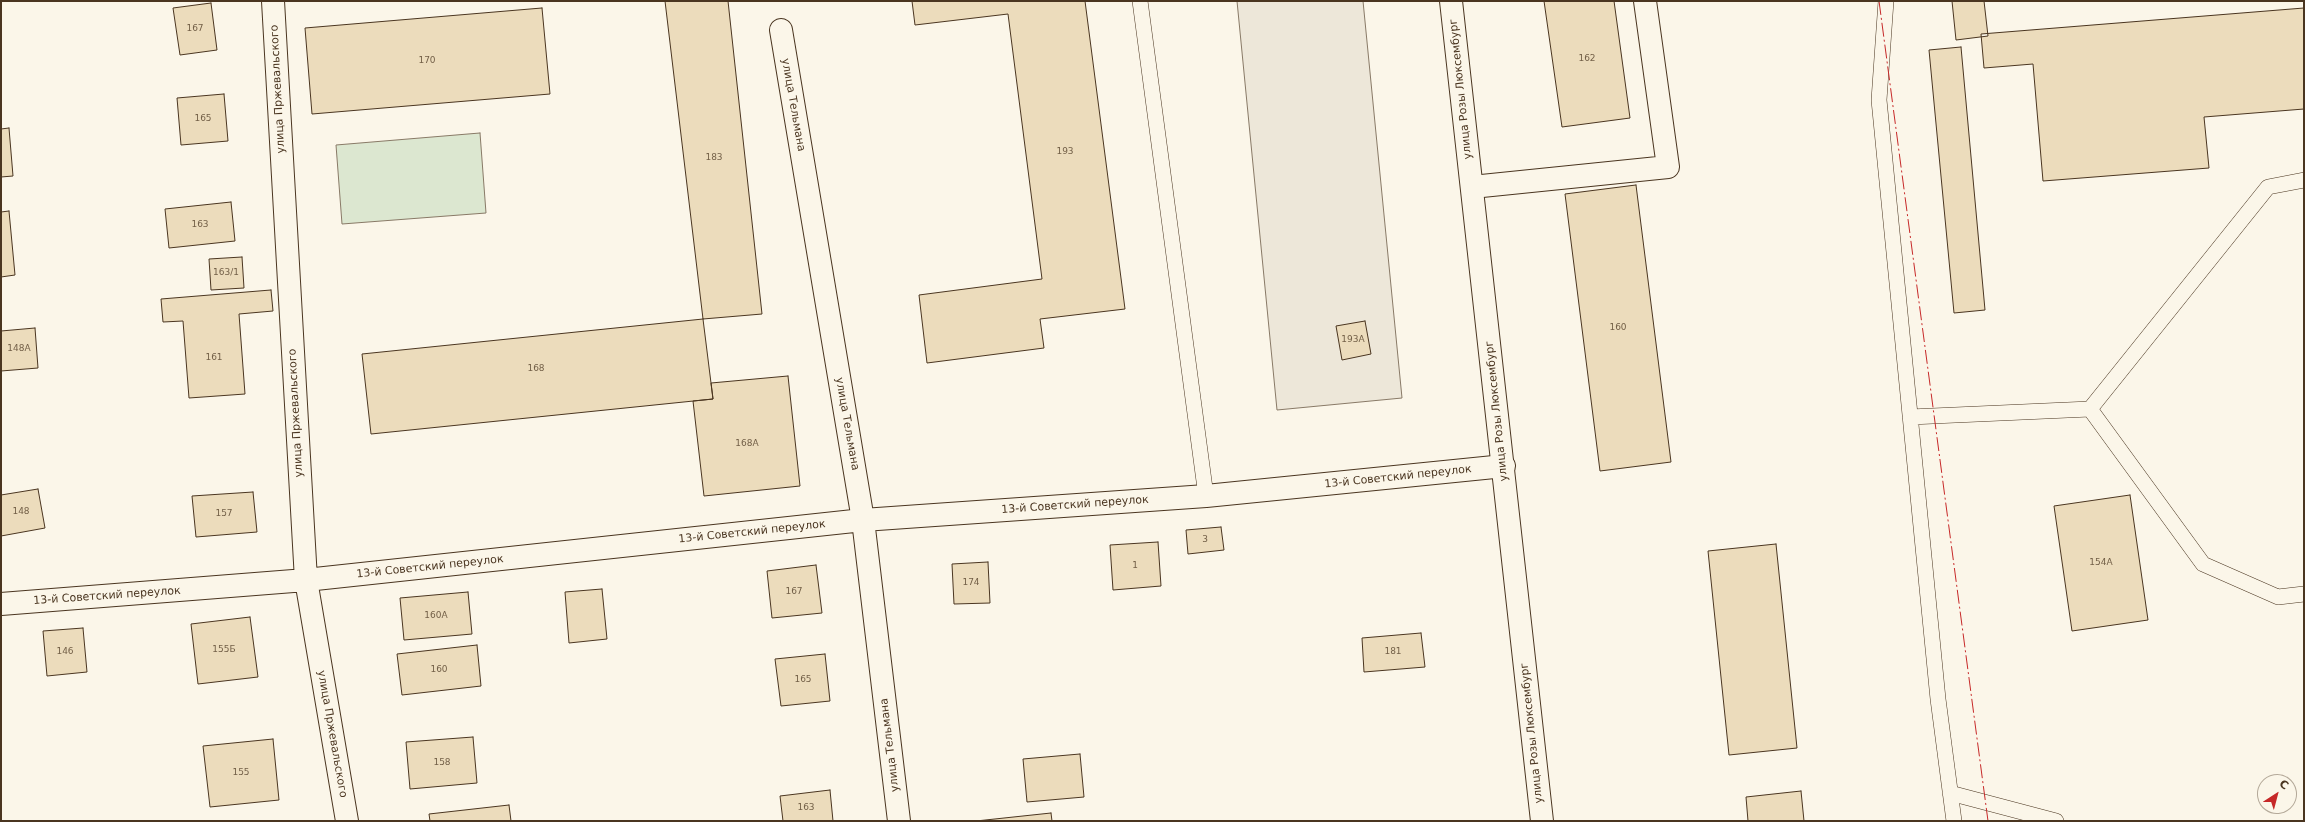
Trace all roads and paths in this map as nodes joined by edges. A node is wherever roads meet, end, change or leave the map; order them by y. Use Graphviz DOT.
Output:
graph roads {
  1 [pos="273,1"];
  2 [pos="1140,1"];
  3 [pos="1451,1"];
  4 [pos="1645,1"];
  5 [pos="1886,1"];
  6 [pos="781,30"];
  7 [pos="2304,180"];
  8 [pos="1472,187"];
  9 [pos="2090,409"];
  10 [pos="1910,417"];
  11 [pos="1504,466"];
  12 [pos="1206,496"];
  13 [pos="863,520"];
  14 [pos="306,580"];
  15 [pos="2304,594"];
  16 [pos="1,604"];
  17 [pos="1950,794"];
  18 [pos="347,821"];
  19 [pos="899,821"];
  20 [pos="1542,821"];
  21 [pos="1954,821"];
  22 [pos="2056,821"];
  1 -- 14 [label="street, улица Пржевальского"];
  2 -- 12 [label="lane"];
  3 -- 8 [label="street, улица Розы Люксембург"];
  4 -- 8 [label="street"];
  5 -- 10 [label="lane"];
  6 -- 13 [label="street, улица Тельмана"];
  7 -- 9 [label="lane"];
  8 -- 11 [label="street, улица Розы Люксембург"];
  9 -- 10 [label="lane"];
  9 -- 15 [label="lane"];
  10 -- 17 [label="lane"];
  11 -- 12 [label="street, 13-й Советский переулок"];
  11 -- 20 [label="street, улица Розы Люксембург"];
  12 -- 13 [label="street, 13-й Советский переулок"];
  13 -- 14 [label="street, 13-й Советский переулок"];
  13 -- 19 [label="street, улица Тельмана"];
  14 -- 16 [label="street, 13-й Советский переулок"];
  14 -- 18 [label="street, улица Пржевальского"];
  17 -- 21 [label="lane"];
  17 -- 22 [label="lane"];
}
